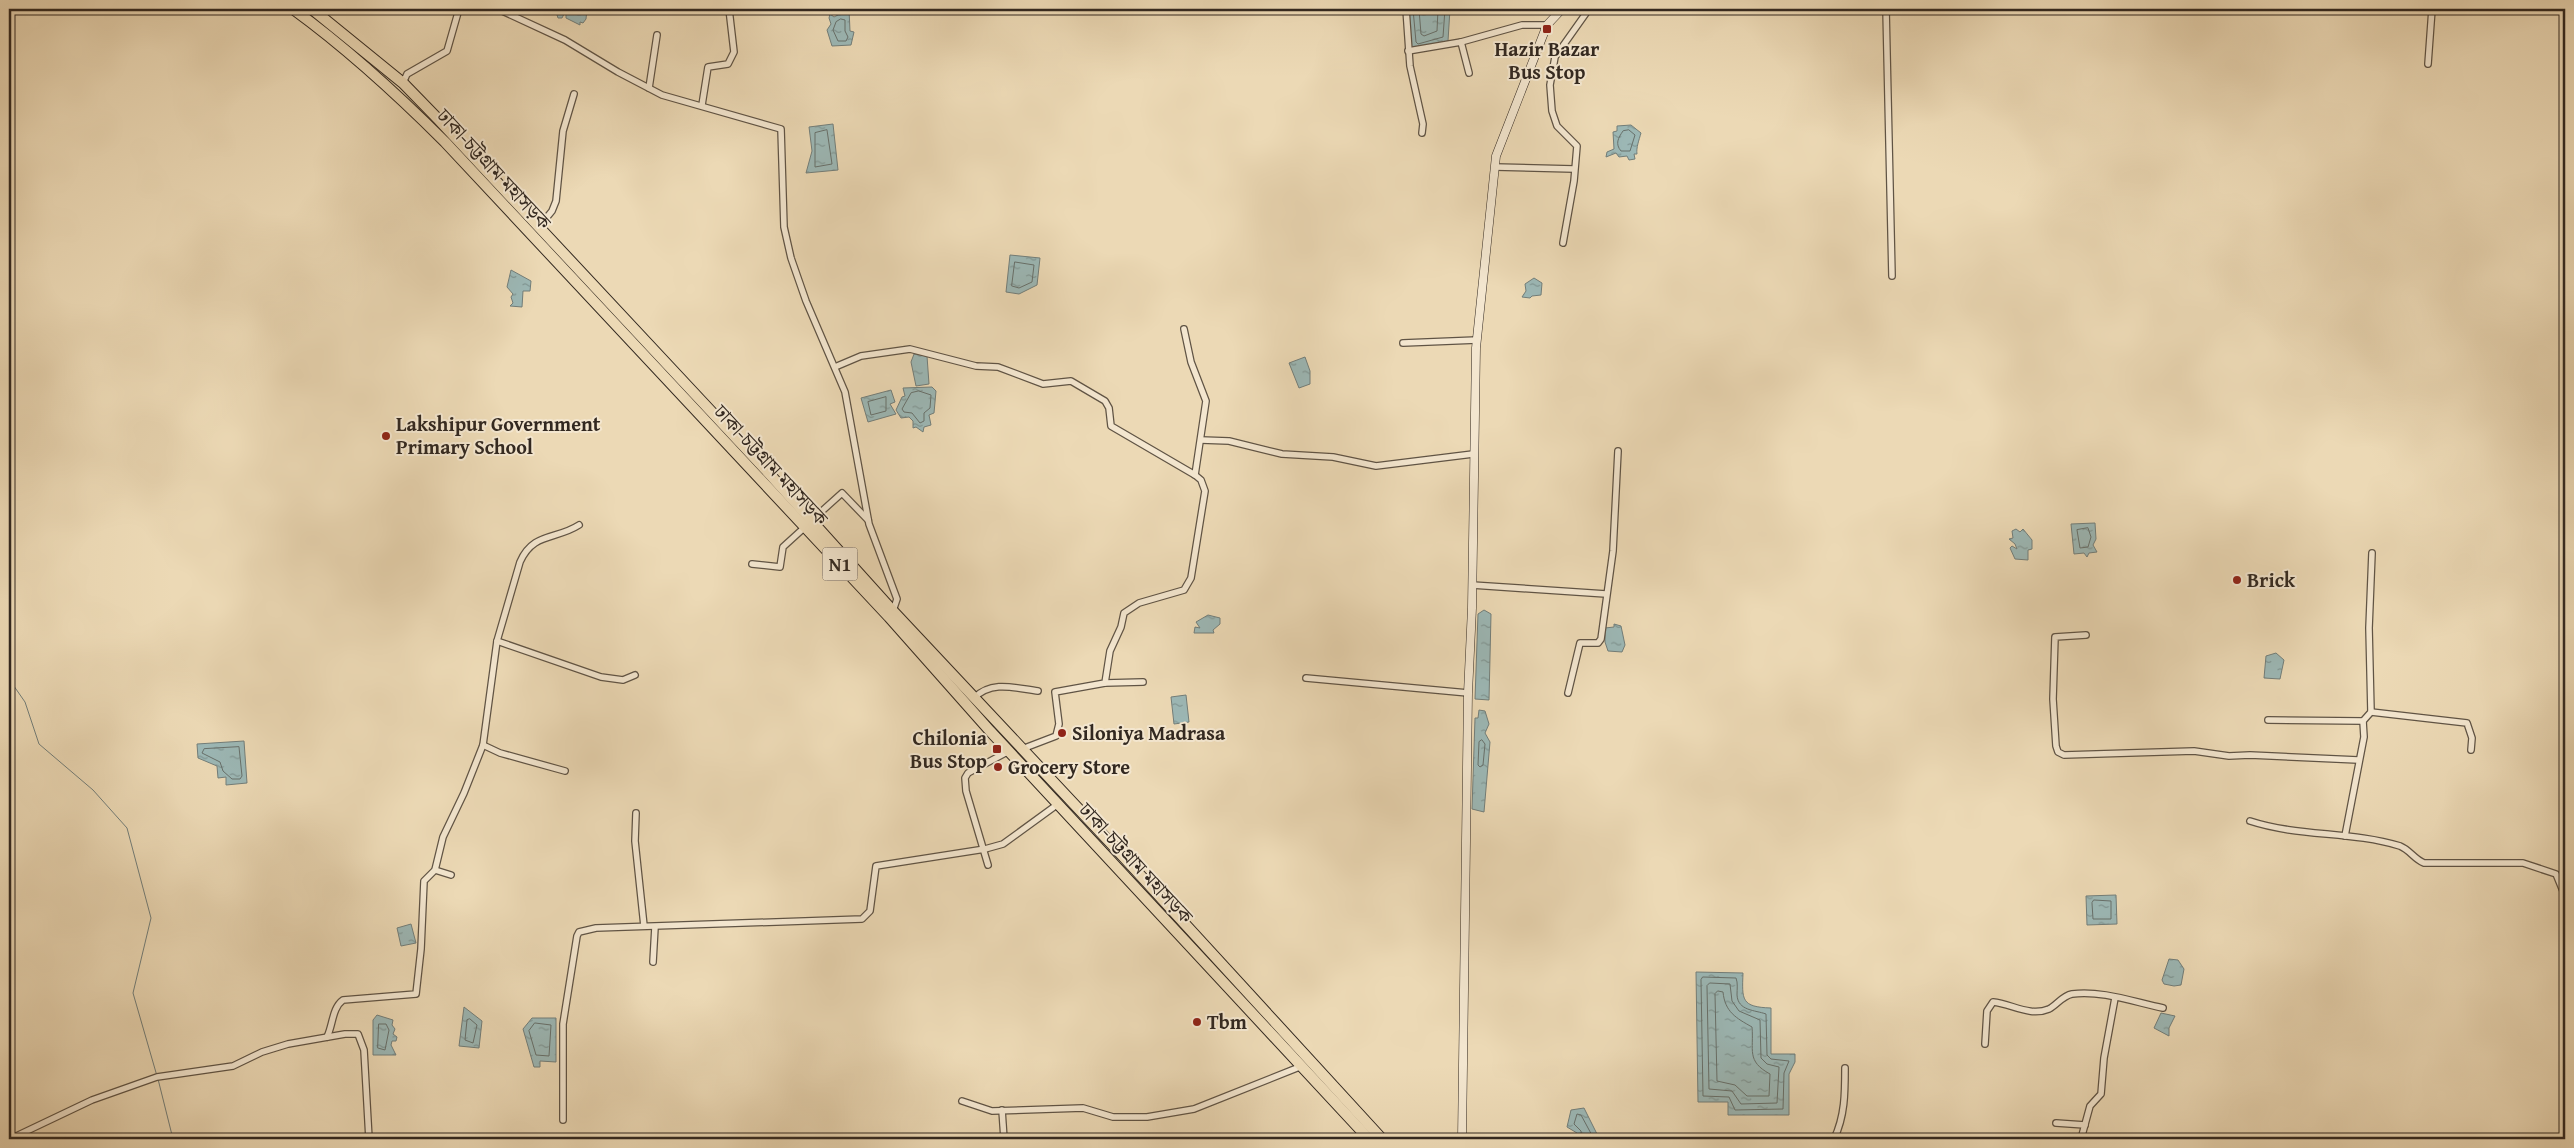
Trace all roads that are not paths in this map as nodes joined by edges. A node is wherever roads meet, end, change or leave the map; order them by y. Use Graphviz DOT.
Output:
graph roads {
  1 [pos="293,9"];
  2 [pos="312,9"];
  3 [pos="459,9"];
  4 [pos="498,9"];
  5 [pos="729,9"];
  6 [pos="1406,9"];
  7 [pos="1562,9"];
  8 [pos="1589,9"];
  9 [pos="1886,9"];
  10 [pos="2432,9"];
  11 [pos="1546,25"];
  12 [pos="657,35"];
  13 [pos="1461,42"];
  14 [pos="1408,51"];
  15 [pos="2428,64"];
  16 [pos="1469,73"];
  17 [pos="403,83"];
  18 [pos="649,88"];
  19 [pos="574,94"];
  20 [pos="702,104"];
  21 [pos="1422,133"];
  22 [pos="1495,167"];
  23 [pos="1574,169"];
  24 [pos="538,228"];
  25 [pos="1563,244"];
  26 [pos="1892,276"];
  27 [pos="1184,329"];
  28 [pos="1477,340"];
  29 [pos="1403,343"];
  30 [pos="835,367"];
  31 [pos="1201,440"];
  32 [pos="1618,451"];
  33 [pos="1473,454"];
  34 [pos="1195,475"];
  35 [pos="868,520"];
  36 [pos="809,524"];
  37 [pos="579,525"];
  38 [pos="2372,553"];
  39 [pos="752,564"];
  40 [pos="1472,585"];
  41 [pos="1606,594"];
  42 [pos="893,611"];
  43 [pos="2086,635"];
  44 [pos="497,641"];
  45 [pos="635,675"];
  46 [pos="1306,678"];
  47 [pos="1143,682"];
  48 [pos="1105,683"];
  49 [pos="1038,691"];
  50 [pos="1468,693"];
  51 [pos="1568,694"];
  52 [pos="974,698"];
  53 [pos="2371,712"];
  54 [pos="2268,720"];
  55 [pos="2363,721"];
  56 [pos="482,745"];
  57 [pos="1022,749"];
  58 [pos="2471,750"];
  59 [pos="1009,751"];
  60 [pos="2358,760"];
  61 [pos="566,771"];
  62 [pos="1058,804"];
  63 [pos="636,813"];
  64 [pos="2250,821"];
  65 [pos="2344,836"];
  66 [pos="985,849"];
  67 [pos="988,865"];
  68 [pos="435,870"];
  69 [pos="451,876"];
  70 [pos="1151,887"];
  71 [pos="1142,895"];
  72 [pos="2565,896"];
  73 [pos="1162,899"];
  74 [pos="1153,908"];
  75 [pos="644,926"];
  76 [pos="655,927"];
  77 [pos="653,962"];
  78 [pos="2115,998"];
  79 [pos="2163,1008"];
  80 [pos="326,1037"];
  81 [pos="1985,1044"];
  82 [pos="1302,1066"];
  83 [pos="1845,1068"];
  84 [pos="962,1101"];
  85 [pos="1002,1110"];
  86 [pos="563,1120"];
  87 [pos="2056,1123"];
  88 [pos="2085,1125"];
  89 [pos="10,1139"];
  90 [pos="369,1139"];
  91 [pos="1004,1139"];
  92 [pos="1369,1139"];
  93 [pos="1382,1139"];
  94 [pos="1462,1139"];
  95 [pos="1834,1139"];
  96 [pos="2081,1139"];
  1 -- 36 [label="highway, ঢাকা-চট্টগ্রাম মহাসড়ক / N1"];
  2 -- 17 [label="highway, ঢাকা-চট্টগ্রাম মহাসড়ক / N1"];
  3 -- 17 [label="street"];
  4 -- 18 [label="street"];
  5 -- 20 [label="street"];
  6 -- 14 [label="street"];
  7 -- 11 [label="main road"];
  8 -- 23 [label="street"];
  9 -- 26 [label="street"];
  10 -- 15 [label="street"];
  11 -- 13 [label="street"];
  11 -- 22 [label="main road"];
  12 -- 18 [label="street"];
  13 -- 14 [label="street"];
  13 -- 16 [label="street"];
  14 -- 21 [label="street"];
  17 -- 24 [label="highway, ঢাকা-চট্টগ্রাম মহাসড়ক / N1"];
  18 -- 20 [label="street"];
  19 -- 24 [label="street"];
  20 -- 30 [label="street"];
  22 -- 23 [label="street"];
  22 -- 28 [label="main road"];
  23 -- 25 [label="street"];
  24 -- 36 [label="highway, ঢাকা-চট্টগ্রাম মহাসড়ক / N1"];
  27 -- 31 [label="street"];
  28 -- 29 [label="street"];
  28 -- 33 [label="main road"];
  30 -- 34 [label="street"];
  30 -- 35 [label="street"];
  31 -- 33 [label="street"];
  31 -- 34 [label="street"];
  32 -- 41 [label="street"];
  33 -- 40 [label="main road"];
  34 -- 48 [label="street"];
  35 -- 36 [label="street"];
  35 -- 42 [label="street"];
  36 -- 39 [label="street"];
  36 -- 42 [label="highway, ঢাকা-চট্টগ্রাম মহাসড়ক / N1"];
  36 -- 59 [label="highway, ঢাকা-চট্টগ্রাম মহাসড়ক / N1"];
  37 -- 44 [label="street"];
  38 -- 53 [label="street"];
  40 -- 41 [label="street"];
  40 -- 50 [label="main road"];
  41 -- 51 [label="street"];
  42 -- 52 [label="highway, ঢাকা-চট্টগ্রাম মহাসড়ক / N1"];
  43 -- 60 [label="street"];
  44 -- 45 [label="street"];
  44 -- 56 [label="street"];
  46 -- 50 [label="street"];
  47 -- 48 [label="street"];
  48 -- 57 [label="street"];
  49 -- 52 [label="street"];
  50 -- 94 [label="main road"];
  52 -- 57 [label="highway, ঢাকা-চট্টগ্রাম মহাসড়ক / N1"];
  53 -- 55 [label="street"];
  53 -- 58 [label="street"];
  54 -- 55 [label="street"];
  55 -- 60 [label="street"];
  56 -- 61 [label="street"];
  56 -- 68 [label="street"];
  57 -- 70 [label="highway, ঢাকা-চট্টগ্রাম মহাসড়ক / N1"];
  59 -- 62 [label="highway, ঢাকা-চট্টগ্রাম মহাসড়ক / N1"];
  59 -- 66 [label="street"];
  60 -- 65 [label="street"];
  62 -- 66 [label="street"];
  62 -- 71 [label="highway, ঢাকা-চট্টগ্রাম মহাসড়ক / N1"];
  63 -- 75 [label="street"];
  64 -- 65 [label="street"];
  65 -- 72 [label="street"];
  66 -- 67 [label="street"];
  66 -- 76 [label="street"];
  68 -- 69 [label="street"];
  68 -- 80 [label="street"];
  70 -- 71 [label="highway"];
  70 -- 73 [label="highway, ঢাকা-চট্টগ্রাম মহাসড়ক / N1"];
  71 -- 74 [label="highway, ঢাকা-চট্টগ্রাম মহাসড়ক / N1"];
  73 -- 74 [label="highway"];
  73 -- 93 [label="highway, ঢাকা-চট্টগ্রাম মহাসড়ক / N1"];
  74 -- 82 [label="highway, ঢাকা-চট্টগ্রাম মহাসড়ক / N1"];
  75 -- 76 [label="street"];
  75 -- 86 [label="street"];
  76 -- 77 [label="street"];
  78 -- 79 [label="street"];
  78 -- 81 [label="street"];
  78 -- 88 [label="street"];
  80 -- 89 [label="street"];
  80 -- 90 [label="street"];
  82 -- 85 [label="street"];
  82 -- 92 [label="highway, ঢাকা-চট্টগ্রাম মহাসড়ক / N1"];
  83 -- 95 [label="street"];
  84 -- 85 [label="street"];
  85 -- 91 [label="street"];
  87 -- 88 [label="street"];
  88 -- 96 [label="street"];
}
